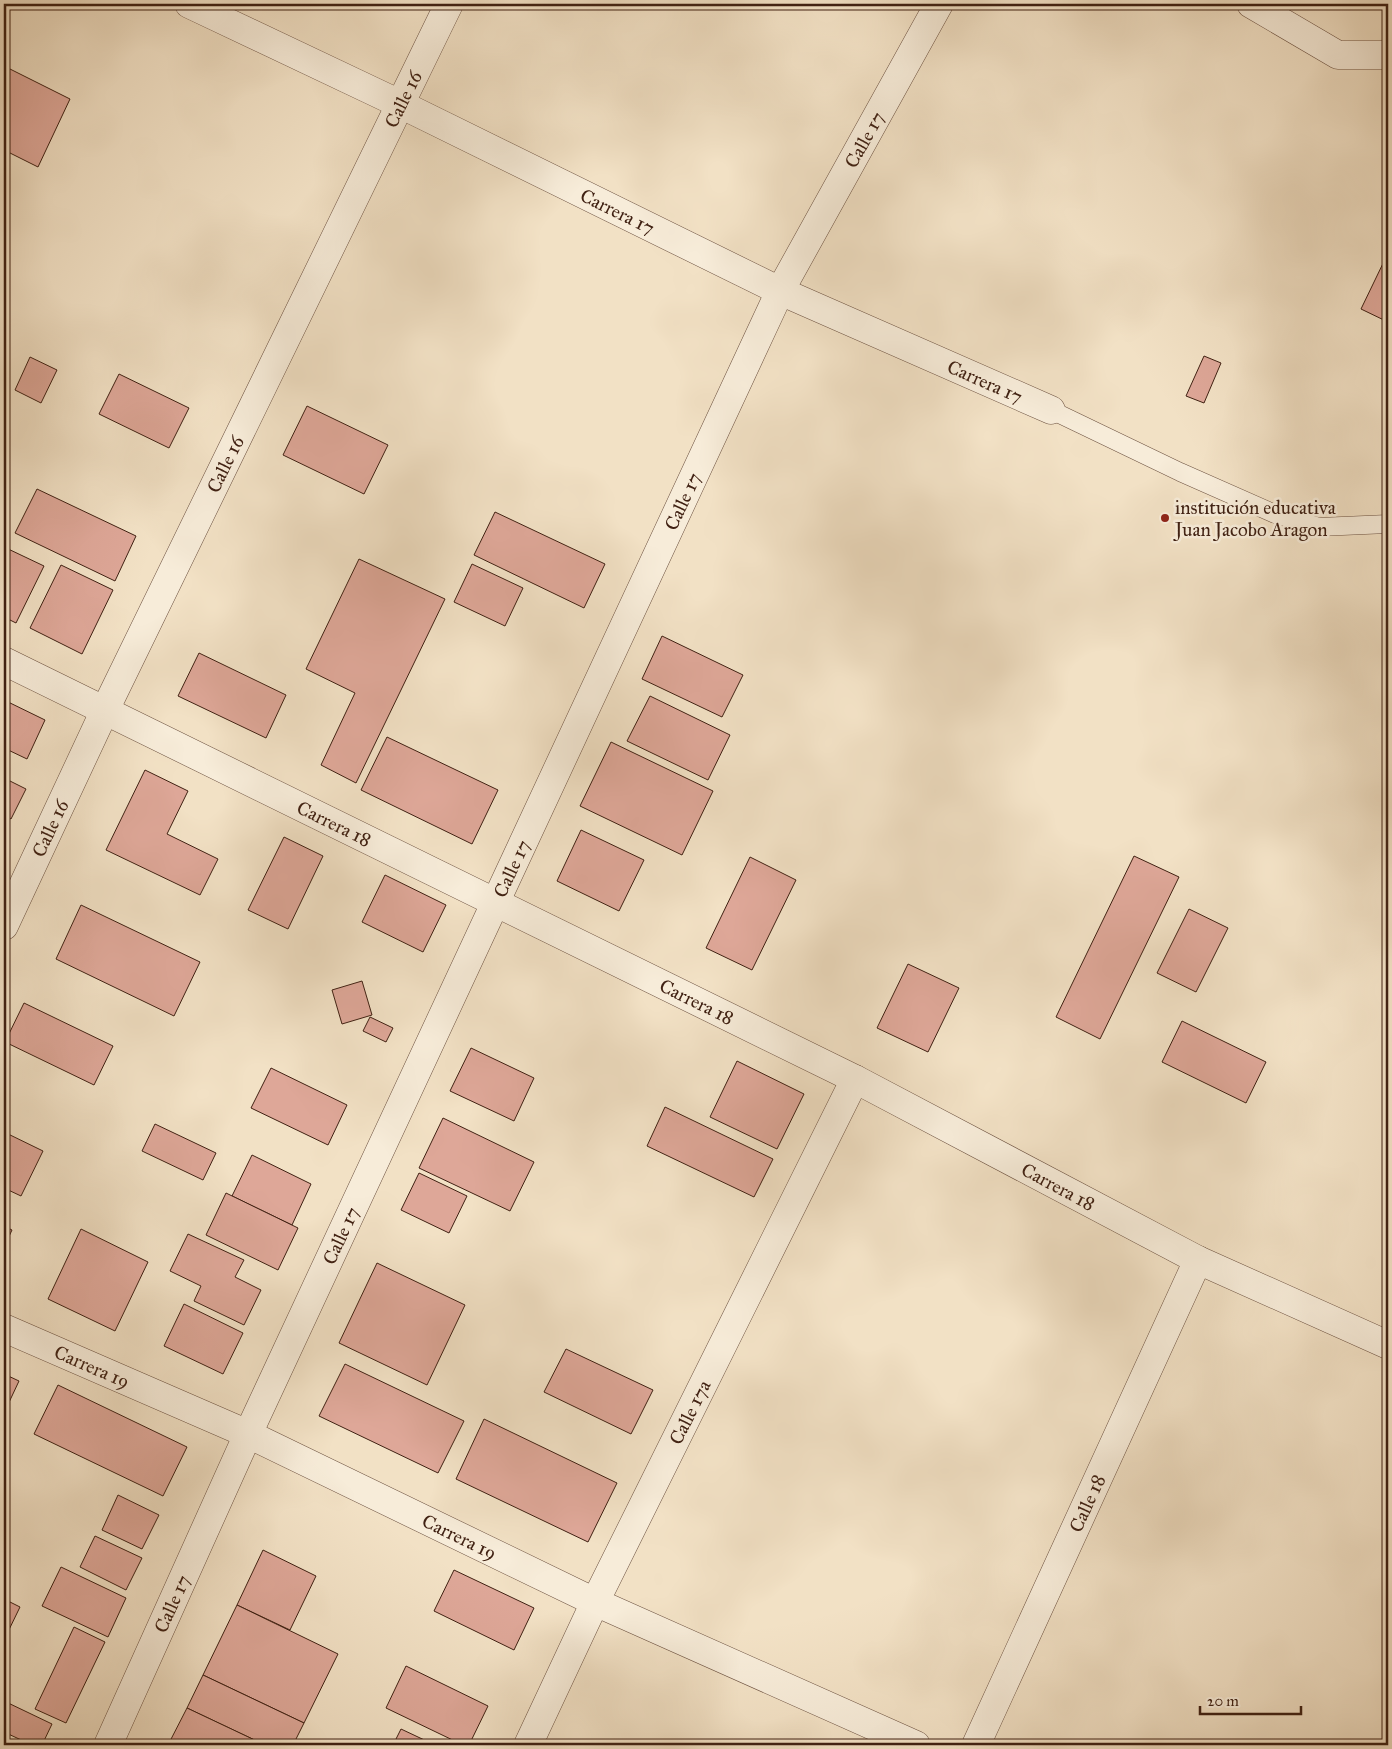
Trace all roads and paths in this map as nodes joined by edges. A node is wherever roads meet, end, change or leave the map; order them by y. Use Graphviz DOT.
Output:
graph roads {
  1 [pos="189,4"];
  2 [pos="449,4"];
  3 [pos="939,4"];
  4 [pos="1251,4"];
  5 [pos="1388,52"];
  6 [pos="400,104"];
  7 [pos="780,291"];
  8 [pos="1051,410"];
  9 [pos="1388,524"];
  10 [pos="4,661"];
  11 [pos="104,710"];
  12 [pos="496,903"];
  13 [pos="4,926"];
  14 [pos="855,1080"];
  15 [pos="1198,1260"];
  16 [pos="4,1328"];
  17 [pos="1388,1346"];
  18 [pos="248,1434"];
  19 [pos="595,1602"];
  20 [pos="108,1745"];
  21 [pos="528,1745"];
  22 [pos="916,1745"];
  23 [pos="976,1745"];
  1 -- 6 [label="street, Carrera 17"];
  2 -- 6 [label="street, Calle 16"];
  3 -- 7 [label="street, Calle 17"];
  4 -- 5 [label="street"];
  6 -- 7 [label="street, Carrera 17"];
  6 -- 11 [label="street, Calle 16"];
  7 -- 8 [label="street, Carrera 17"];
  7 -- 12 [label="street, Calle 17"];
  8 -- 9 [label="lane"];
  10 -- 11 [label="street, Carrera 18"];
  11 -- 12 [label="street, Carrera 18"];
  11 -- 13 [label="street, Calle 16"];
  12 -- 14 [label="street, Carrera 18"];
  12 -- 18 [label="street, Calle 17"];
  14 -- 15 [label="street, Carrera 18"];
  14 -- 19 [label="street, Calle 17a"];
  15 -- 17 [label="street, Carrera 18"];
  15 -- 23 [label="street, Calle 18"];
  16 -- 18 [label="street, Carrera 19"];
  18 -- 19 [label="street, Carrera 19"];
  18 -- 20 [label="street, Calle 17"];
  19 -- 21 [label="street, Calle 17a"];
  19 -- 22 [label="street, Carrera 19"];
}
